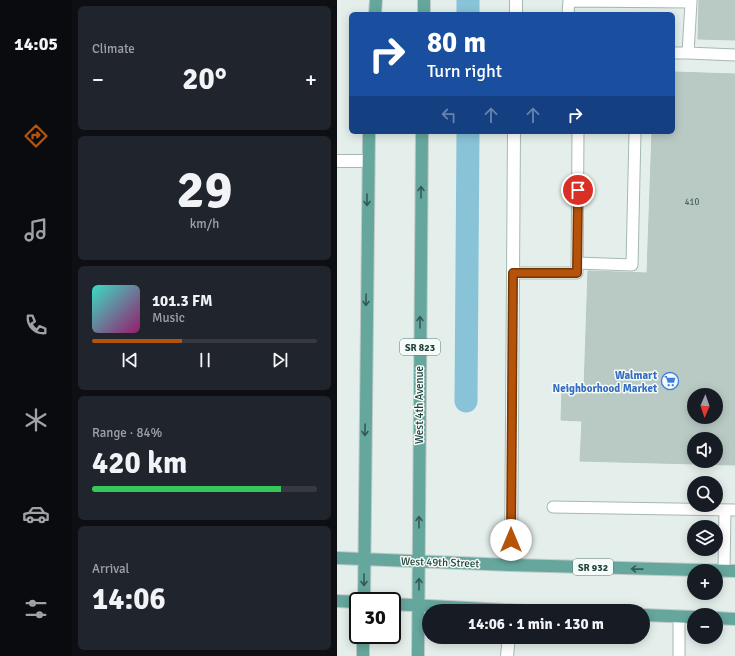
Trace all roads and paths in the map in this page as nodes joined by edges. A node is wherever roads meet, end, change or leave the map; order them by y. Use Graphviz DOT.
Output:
graph roads {
  1 [pos="376,0"];
  2 [pos="424,0"];
  3 [pos="516,0"];
  4 [pos="569,0"];
  5 [pos="691,1"];
  6 [pos="375,12"];
  7 [pos="424,12"];
  8 [pos="515,12"];
  9 [pos="568,12"];
  10 [pos="675,53"];
  11 [pos="688,53"];
  12 [pos="735,55"];
  13 [pos="369,134"];
  14 [pos="422,134"];
  15 [pos="515,134"];
  16 [pos="578,134"];
  17 [pos="635,134"];
  18 [pos="337,161"];
  19 [pos="368,161"];
  20 [pos="577,263"];
  21 [pos="513,273"];
  22 [pos="553,507"];
  23 [pos="730,510"];
  24 [pos="337,558"];
  25 [pos="364,559"];
  26 [pos="419,561"];
  27 [pos="511,565"];
  28 [pos="730,571"];
  29 [pos="363,592"];
  30 [pos="337,601"];
  31 [pos="349,602"];
  32 [pos="401,605"];
  33 [pos="419,606"];
  34 [pos="422,606"];
  35 [pos="650,615"];
  36 [pos="679,616"];
  37 [pos="687,617"];
  38 [pos="723,618"];
  39 [pos="735,619"];
  40 [pos="363,644"];
  41 [pos="508,644"];
  42 [pos="363,656"];
  43 [pos="418,656"];
  44 [pos="507,656"];
  45 [pos="679,656"];
  1 -- 6 [label="main road"];
  2 -- 7 [label="main road"];
  3 -- 8 [label="street"];
  4 -- 5 [label="lane"];
  4 -- 9 [label="lane"];
  5 -- 11 [label="lane"];
  10 -- 11 [label="lane"];
  11 -- 12 [label="lane"];
  13 -- 19 [label="main road"];
  26 -- 14 [label="main road, West 4th Avenue / SR 823, one-way"];
  15 -- 21 [label="street"];
  16 -- 20 [label="lane"];
  17 -- 20 [label="lane"];
  18 -- 19 [label="street"];
  19 -- 25 [label="main road, one-way"];
  20 -- 21 [label="lane"];
  21 -- 27 [label="street"];
  22 -- 23 [label="lane"];
  23 -- 28 [label="lane"];
  24 -- 25 [label="main road, West 49th Street / SR 932"];
  25 -- 26 [label="main road, West 49th Street / SR 932"];
  25 -- 29 [label="main road, one-way"];
  26 -- 27 [label="main road, West 49th Street / SR 932"];
  33 -- 26 [label="main road, West 4th Avenue / SR 823, one-way"];
  28 -- 27 [label="main road, West 49th Street / SR 932, one-way"];
  30 -- 31 [label="main road"];
  32 -- 33 [label="main road"];
  33 -- 34 [label="main road"];
  33 -- 43 [label="main road, SR 823"];
  35 -- 36 [label="main road"];
  36 -- 37 [label="main road"];
  36 -- 45 [label="lane"];
  38 -- 39 [label="main road"];
  40 -- 42 [label="main road"];
  41 -- 44 [label="street"];
}
